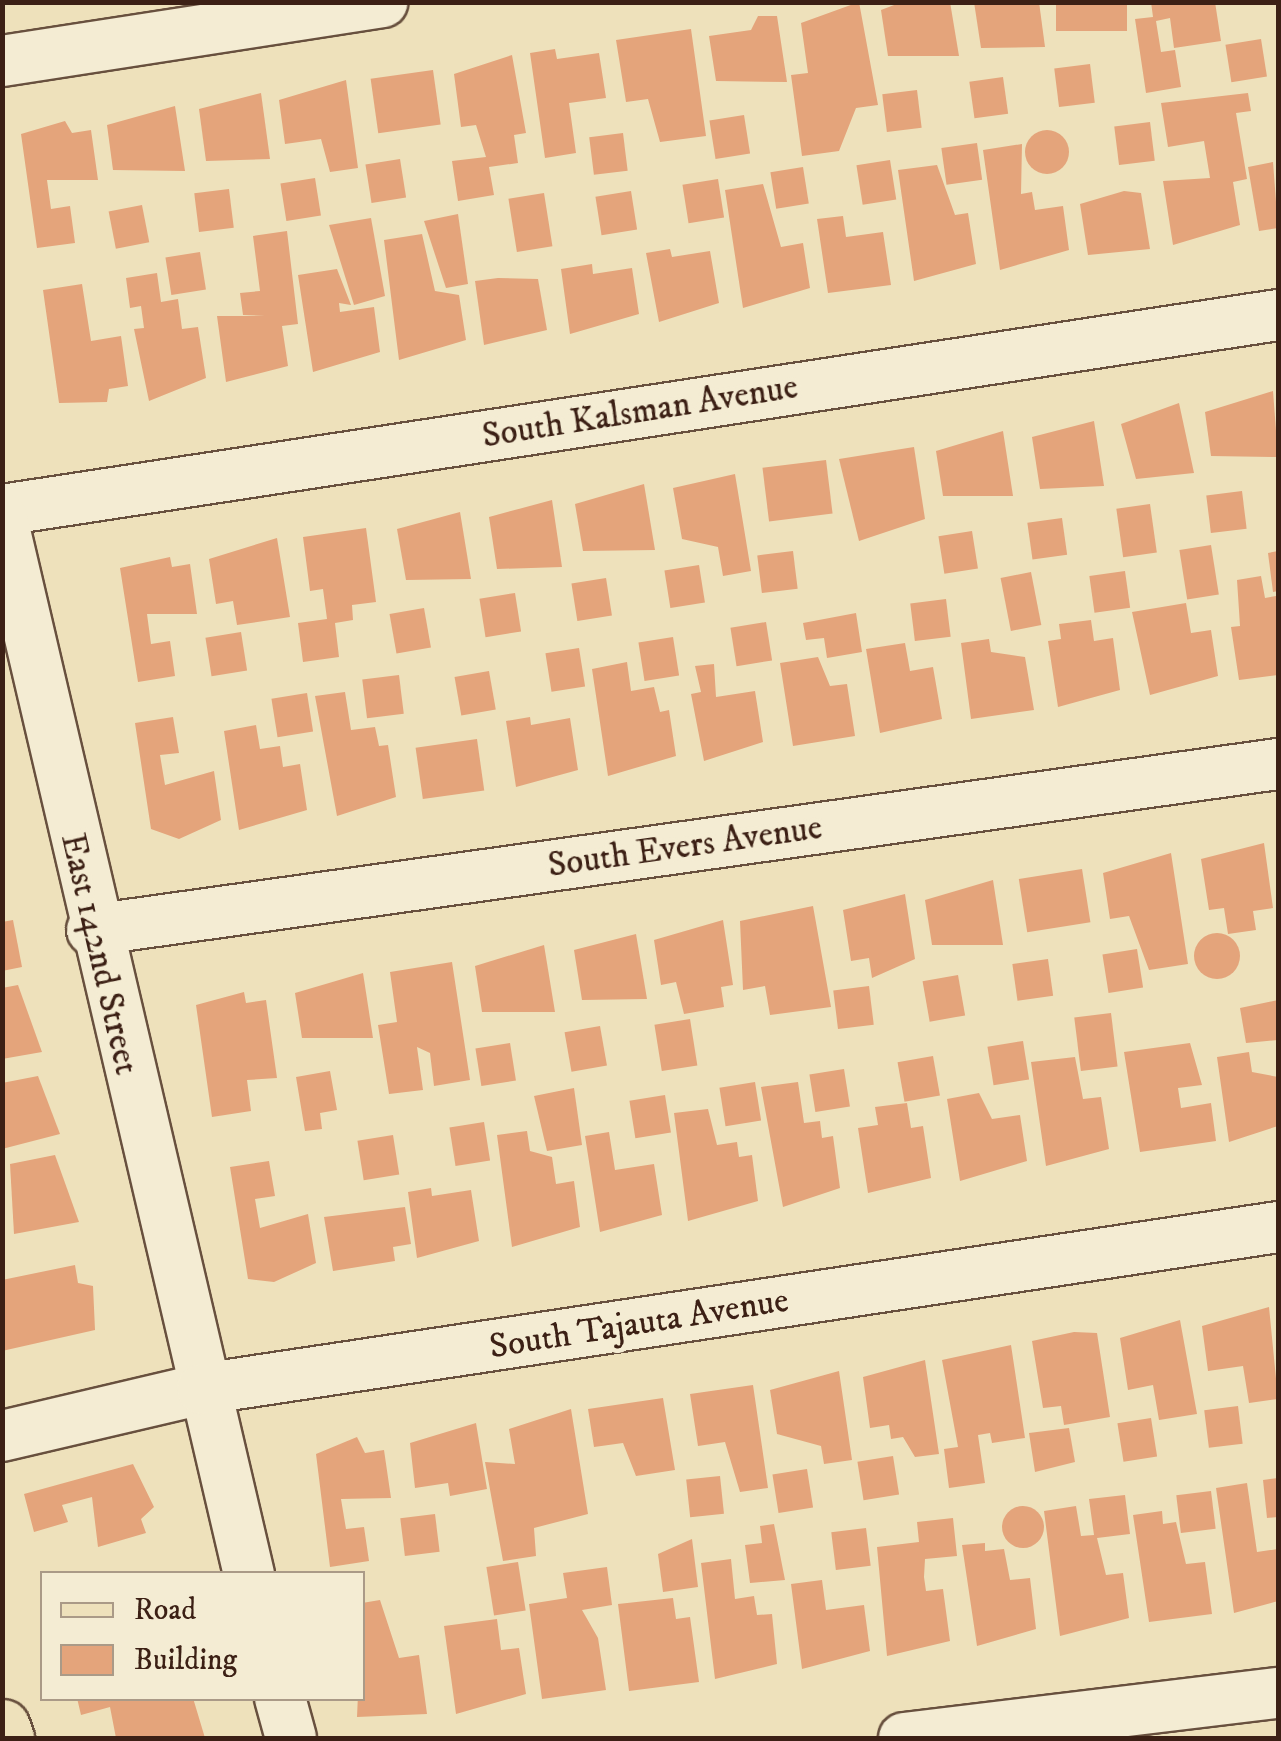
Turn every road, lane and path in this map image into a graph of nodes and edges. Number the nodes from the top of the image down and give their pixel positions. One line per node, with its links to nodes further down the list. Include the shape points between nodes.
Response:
1 (382, 2): 2 (street)
2 (2, 61)
3 (1278, 315): 4 (street, South Kalsman Avenue)
4 (2, 510)
5 (2, 518): 7 (street, East 142nd Street)
6 (1278, 764): 7 (street, South Evers Avenue)
7 (92, 930): 9 (street, East 142nd Street)
8 (1278, 1228): 9 (street, South Tajauta Avenue)
9 (202, 1389): 10 (street, South Tajauta Avenue); 11 (street, East 142nd Street)
10 (2, 1436)
11 (248, 1571)
12 (1278, 1694): 17 (street)
13 (281, 1701): 16 (street)
14 (2, 1727): 15 (main road)
15 (6, 1738)
16 (290, 1738)
17 (904, 1738)

